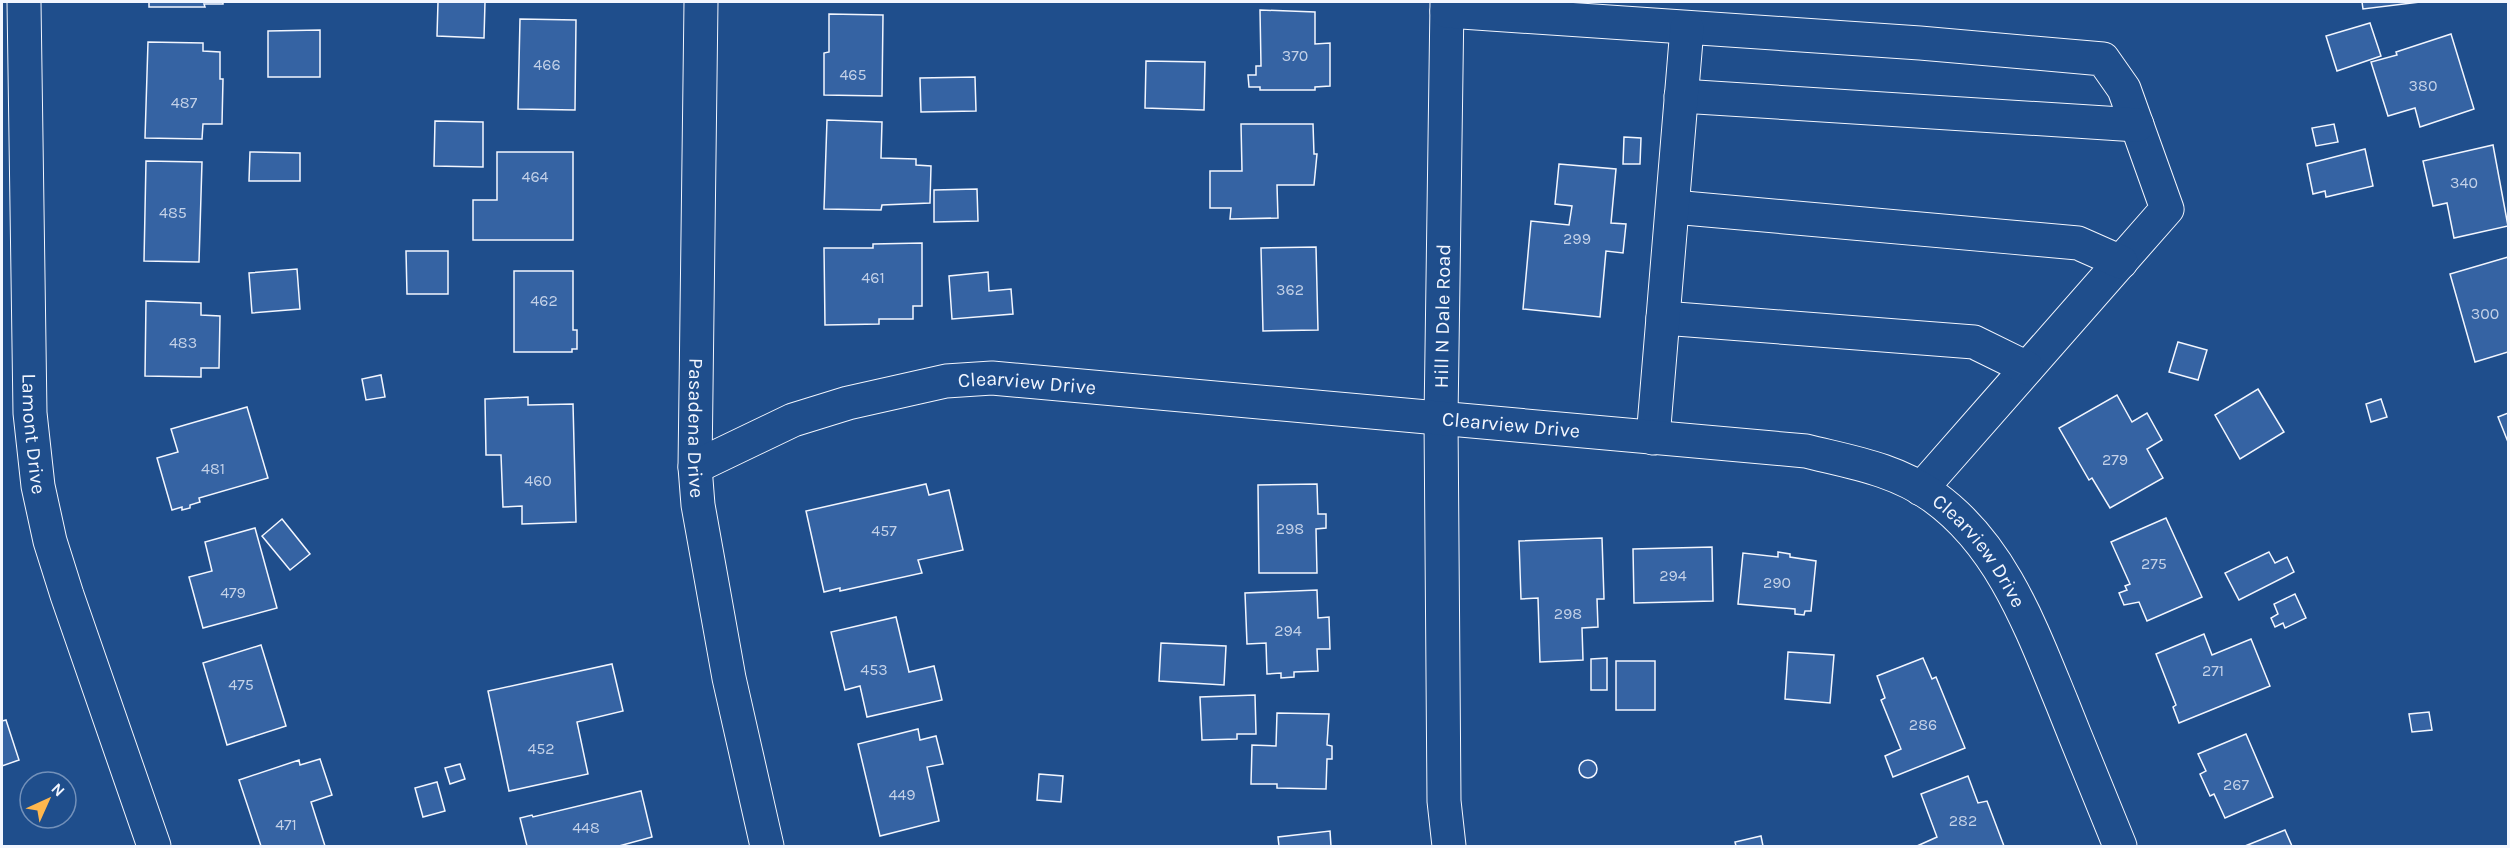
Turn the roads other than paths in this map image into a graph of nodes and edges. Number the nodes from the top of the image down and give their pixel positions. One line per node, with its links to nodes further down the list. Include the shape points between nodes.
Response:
1 (24, 2): 5 (street, Lamont Drive)
2 (701, 2): 14 (street, Pasadena Drive)
3 (1447, 6): 4 (street); 12 (street, Hill N Dale Road)
4 (1687, 28): 6 (street); 7 (street, via 2103,59 2124,89)
5 (12, 62): 16 (street, Lamont Drive, via 30,413 38,486 67,596)
6 (1681, 96): 7 (street); 8 (street)
7 (2137, 124): 9 (street, via 2168,209)
8 (1672, 207): 9 (street, via 2078,243); 10 (street)
9 (2121, 261): 11 (street)
10 (1663, 318): 11 (street, via 1974,342); 13 (street)
11 (2027, 368): 15 (street)
12 (1441, 418): 13 (street, Clearview Drive); 14 (street, Clearview Drive, via 980,378 946,381 792,420); 18 (street, Hill N Dale Road, via 1444,801)
13 (1653, 438): 15 (street, Clearview Drive, via 1806,451 1879,468)
14 (695, 466): 17 (street, Pasadena Drive, via 698,505 729,678)
15 (1921, 489): 19 (street, Clearview Drive, via 1968,525 1995,561 2026,616)
16 (154, 846)
17 (767, 846)
18 (1449, 846)
19 (2120, 846)

